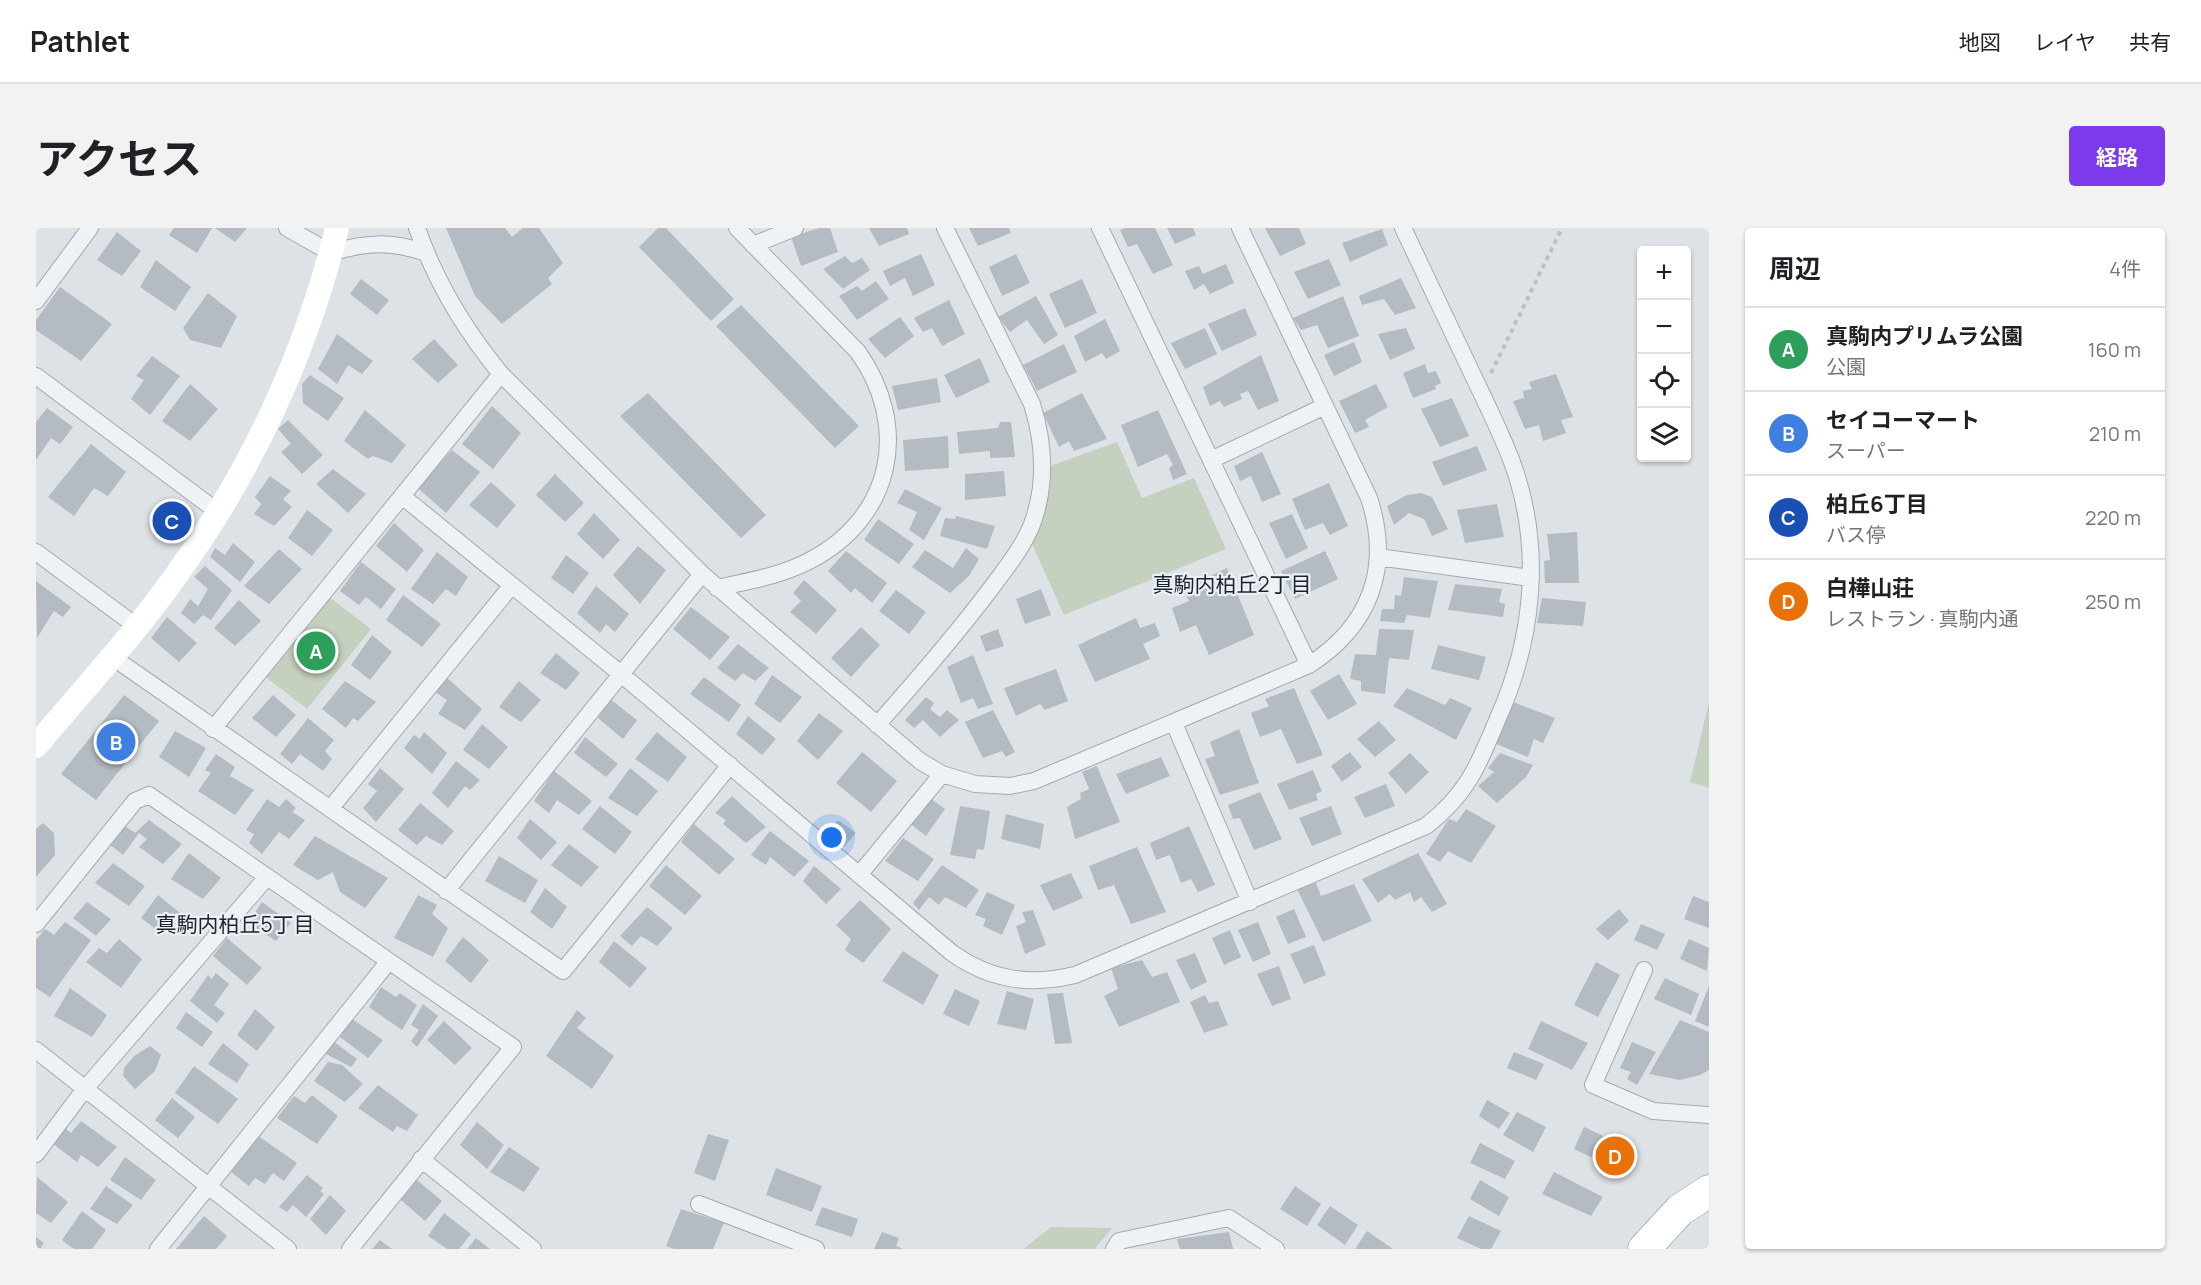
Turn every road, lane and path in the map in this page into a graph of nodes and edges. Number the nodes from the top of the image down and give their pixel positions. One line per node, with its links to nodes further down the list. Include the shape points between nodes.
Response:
1 (90, 228): 15 (street)
2 (287, 228): 13 (street)
3 (337, 228): 13 (street)
4 (417, 228): 14 (street)
5 (737, 228): 12 (street)
6 (795, 228): 12 (street)
7 (945, 228): 34 (street, via 1032,404 1040,429 1042,484 1025,540 1005,570 959,632)
8 (1100, 228): 20 (street)
9 (1240, 228): 19 (street)
10 (1403, 228): 18 (street)
11 (1562, 228): 18 (path)
12 (753, 245): 28 (street, via 871,370 887,416 887,459 872,503 844,538 791,569)
13 (331, 253): 14 (street, via 355,245 387,243); 22 (street, via 308,327 278,400)
14 (426, 253): 16 (street, via 456,314)
15 (36, 301)
16 (501, 374): 21 (street); 25 (street)
17 (36, 375): 22 (street)
18 (1482, 393): 26 (street, via 1520,487)
19 (1325, 406): 20 (street); 24 (street, via 1371,506)
20 (1211, 460): 31 (street)
21 (402, 496): 27 (street); 35 (street)
22 (219, 512): 29 (street, via 175,578)
23 (36, 552): 29 (street)
24 (1378, 557): 26 (street); 31 (street, via 1376,577 1361,614 1347,635)
25 (702, 574): 28 (street); 32 (street)
26 (1531, 578): 43 (street, via 1526,634 1516,675 1475,772 1457,799 1419,829)
27 (512, 585): 32 (street); 39 (street)
28 (717, 588): 34 (street)
29 (136, 626): 30 (street)
30 (111, 656): 35 (street); 36 (street)
31 (1309, 665): 33 (street)
32 (621, 674): 37 (street); 42 (street)
33 (1174, 723): 38 (street, via 1034,781 992,786); 43 (street)
34 (877, 725): 38 (street)
35 (213, 729): 39 (street)
36 (36, 746)
37 (730, 765): 40 (street); 42 (street, via 563,971)
38 (942, 774): 40 (street)
39 (330, 809): 42 (street)
40 (858, 875): 43 (street, via 969,965 1009,980 1032,982 1075,975)
41 (267, 877): 44 (street, via 157,799 141,796); 45 (street); 48 (street)
42 (446, 891)
43 (1250, 902)
44 (36, 924)
45 (389, 961): 51 (street, via 513,1047); 52 (street)
46 (1644, 970): 49 (street, via 1593,1085 1653,1111)
47 (36, 1050): 48 (street)
48 (84, 1090): 50 (street); 52 (street)
49 (1708, 1113)
50 (36, 1154)
51 (422, 1159): 57 (street); 58 (street)
52 (209, 1186): 55 (street); 56 (street)
53 (1709, 1191): 62 (highway, via 1680,1210)
54 (699, 1204): 59 (street)
55 (158, 1249)
56 (288, 1249)
57 (350, 1249)
58 (533, 1249)
59 (816, 1249)
60 (1114, 1249): 61 (street, via 1119,1241 1229,1218)
61 (1276, 1249)
62 (1644, 1249)

